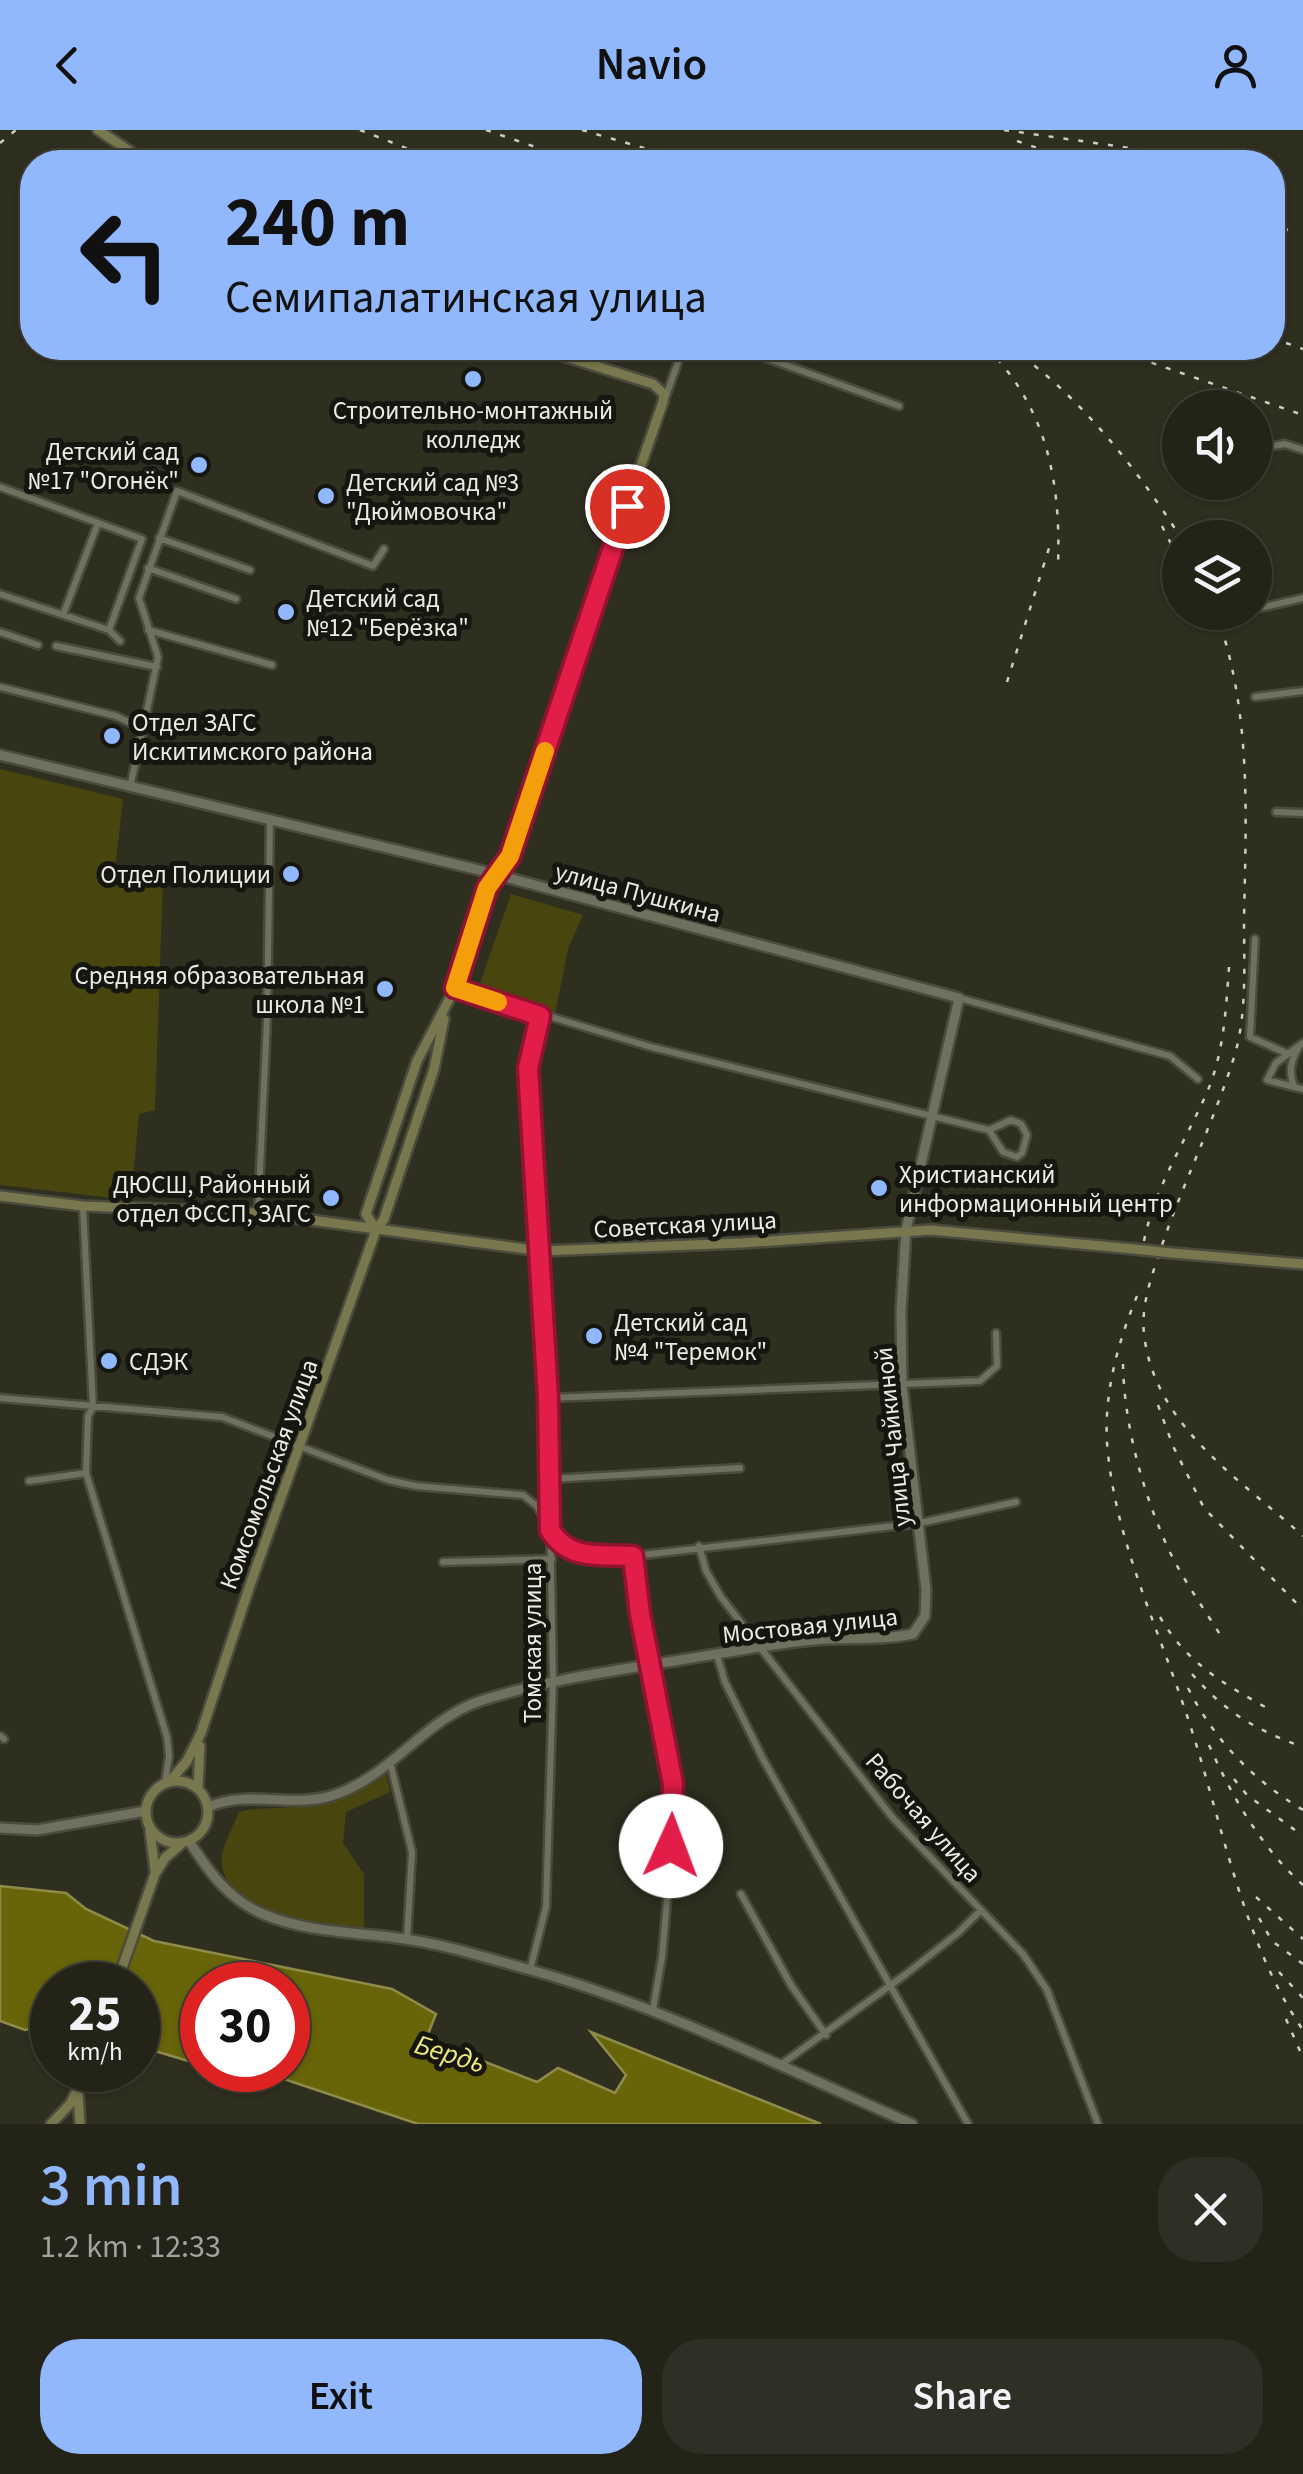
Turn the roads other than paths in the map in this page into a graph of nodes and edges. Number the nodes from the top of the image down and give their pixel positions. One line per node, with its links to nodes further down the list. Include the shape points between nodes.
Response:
1 (98, 130): 2 (main road)
2 (128, 150)
3 (576, 360): 6 (main road, via 653,384)
4 (679, 360): 6 (street)
5 (772, 360): 7 (street)
6 (664, 402): 38 (main road, Комсомольская улица, via 510,856)
7 (900, 406)
8 (1272, 447): 9 (street)
9 (1303, 450)
10 (1, 490): 11 (street)
11 (98, 523): 20 (street); 21 (street, via 142,538)
12 (159, 538): 13 (street, via 177,492 373,566); 14 (street); 15 (street)
13 (384, 550)
14 (148, 568): 18 (street); 22 (street, via 138,598)
15 (250, 570)
16 (0, 594): 20 (street)
17 (1303, 598): 19 (street)
18 (236, 599)
19 (1272, 605)
20 (64, 615): 21 (street)
21 (109, 630): 24 (street)
22 (146, 630): 27 (street); 28 (street)
23 (0, 632): 25 (street)
24 (120, 641)
25 (38, 645)
26 (56, 646): 28 (street)
27 (272, 665)
28 (157, 667): 32 (street)
29 (0, 688): 32 (street, via 116,716)
30 (1303, 691): 31 (street)
31 (1255, 697)
32 (142, 729): 34 (street)
33 (0, 755): 34 (street, улица Пушкина)
34 (130, 788): 37 (street, улица Пушкина)
35 (1276, 812): 36 (street)
36 (1303, 814)
37 (270, 820): 38 (street, улица Пушкина); 52 (street)
38 (496, 874): 40 (main road, Комсомольская улица); 41 (street, улица Пушкина)
39 (1255, 940): 45 (street, via 1250,1037)
40 (455, 988): 42 (main road, Комсомольская улица); 43 (street)
41 (958, 998): 46 (street, улица Пушкина, via 1170,1056); 48 (street, улица Чайкиной)
42 (446, 1006): 53 (main road, Комсомольская улица, via 434,1069); 53 (main road, Комсомольская улица, via 417,1061 366,1214)
43 (540, 1016): 48 (street); 55 (street, Томская улица, via 528,1068)
44 (1302, 1044): 45 (street); 47 (street, via 1291,1060)
45 (1286, 1053): 47 (street, via 1266,1080)
46 (1198, 1079)
47 (1299, 1088)
48 (932, 1118): 49 (street); 54 (street, улица Чайкиной)
49 (989, 1130): 49 (street, via 1003,1152 1022,1153 1027,1135 1021,1124 1011,1120)
50 (0, 1196): 51 (main road, Советская улица)
51 (82, 1206): 52 (main road, Советская улица); 61 (street)
52 (258, 1214): 53 (main road, Советская улица)
53 (376, 1230): 55 (main road, Советская улица); 62 (main road, Комсомольская улица)
54 (906, 1230): 55 (main road, Советская улица); 56 (main road, Советская улица, bridge); 58 (street, улица Чайкиной)
55 (541, 1251): 60 (street, Томская улица)
56 (1303, 1264)
57 (996, 1333): 58 (street, via 997,1366 980,1381)
58 (902, 1384): 60 (street); 68 (street, улица Чайкиной)
59 (0, 1398): 61 (street)
60 (548, 1398): 65 (street, Томская улица)
61 (94, 1408): 62 (street, via 222,1417); 64 (street)
62 (299, 1446): 69 (street, via 388,1480 523,1495); 79 (main road, Комсомольская улица)
63 (740, 1468): 65 (street)
64 (86, 1473): 66 (street); 81 (street, via 167,1737)
65 (550, 1479): 69 (street, Томская улица)
66 (30, 1481)
67 (1016, 1502): 68 (street)
68 (920, 1523): 70 (street); 74 (street, улица Чайкиной, via 925,1616)
69 (550, 1530): 71 (street, via 574,1553); 72 (street, Томская улица)
70 (699, 1546): 71 (street); 75 (street, Рабочая улица, via 721,1597)
71 (633, 1556): 77 (street)
72 (552, 1559): 73 (street); 78 (street, Томская улица)
73 (443, 1562)
74 (913, 1634): 75 (street, Мостовая улица)
75 (762, 1646): 76 (street, Мостовая улица); 90 (street, Рабочая улица, via 892,1817)
76 (717, 1655): 77 (street, Мостовая улица); 94 (street, via 762,1760)
77 (650, 1665): 78 (street, Мостовая улица); 95 (street, via 673,1784 670,1876)
78 (553, 1681): 80 (street, Мостовая улица, via 451,1713); 93 (street, Томская улица, via 546,1907)
79 (201, 1733): 81 (main road, Комсомольская улица); 82 (main road, Комсомольская улица)
80 (390, 1762): 83 (street, Мостовая улица, via 362,1783 320,1800 242,1797); 91 (street, via 412,1852)
81 (168, 1782): 82 (main road); 84 (main road, via 152,1793)
82 (198, 1788): 83 (main road)
83 (208, 1807): 87 (main road, via 204,1828)
84 (146, 1812): 85 (main road); 86 (street, via 37,1830)
85 (148, 1824): 87 (main road, via 159,1838); 88 (main road)
86 (0, 1828)
87 (186, 1842): 88 (main road); 91 (street, via 217,1883 264,1915)
88 (155, 1874): 92 (main road)
89 (741, 1894): 96 (street)
90 (980, 1911): 94 (street); 104 (street, Рабочая улица, via 1047,1990)
91 (407, 1939): 93 (street)
92 (124, 1962)
93 (530, 1970): 95 (street)
94 (890, 1985): 96 (street); 103 (street)
95 (653, 2009): 97 (street)
96 (826, 2036): 97 (street)
97 (780, 2066): 102 (street)
98 (76, 2092): 100 (main road)
99 (78, 2092): 101 (main road)
100 (51, 2124)
101 (80, 2124)
102 (912, 2124)
103 (968, 2124)
104 (1098, 2124)

